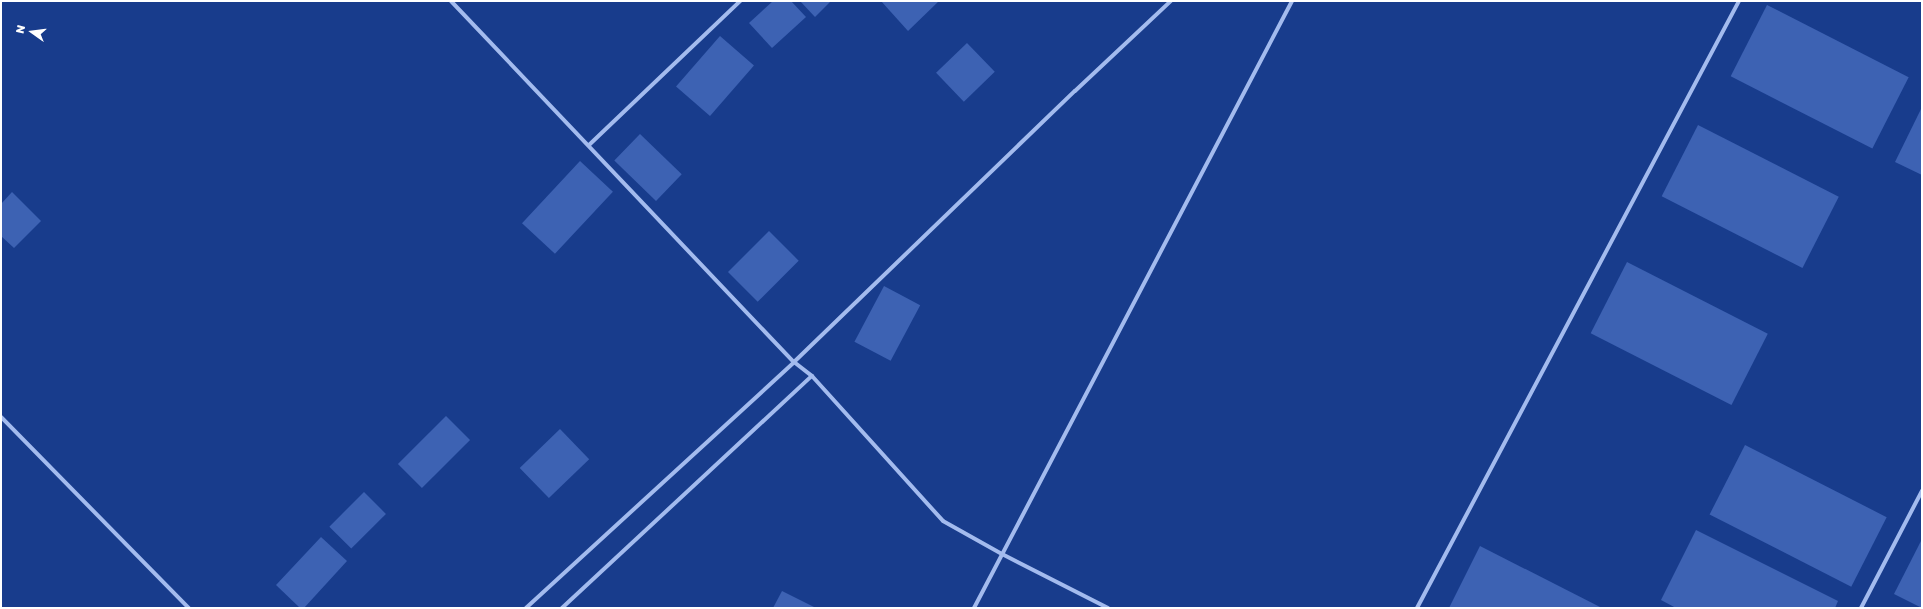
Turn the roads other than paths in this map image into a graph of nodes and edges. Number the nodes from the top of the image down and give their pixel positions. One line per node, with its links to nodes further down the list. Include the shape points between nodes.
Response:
1 (451, 1): 6 (street)
2 (740, 1): 6 (street)
3 (1171, 1): 7 (street)
4 (1292, 1): 11 (street)
5 (1738, 1): 17 (street)
6 (589, 144): 7 (street)
7 (794, 362): 8 (street); 13 (street)
8 (812, 376): 11 (street, via 943,521); 14 (street)
9 (1, 417): 12 (street)
10 (1922, 491): 18 (street)
11 (1002, 554): 15 (street); 16 (street)
12 (189, 608)
13 (526, 608)
14 (562, 608)
15 (974, 608)
16 (1108, 608)
17 (1417, 608)
18 (1861, 608)

